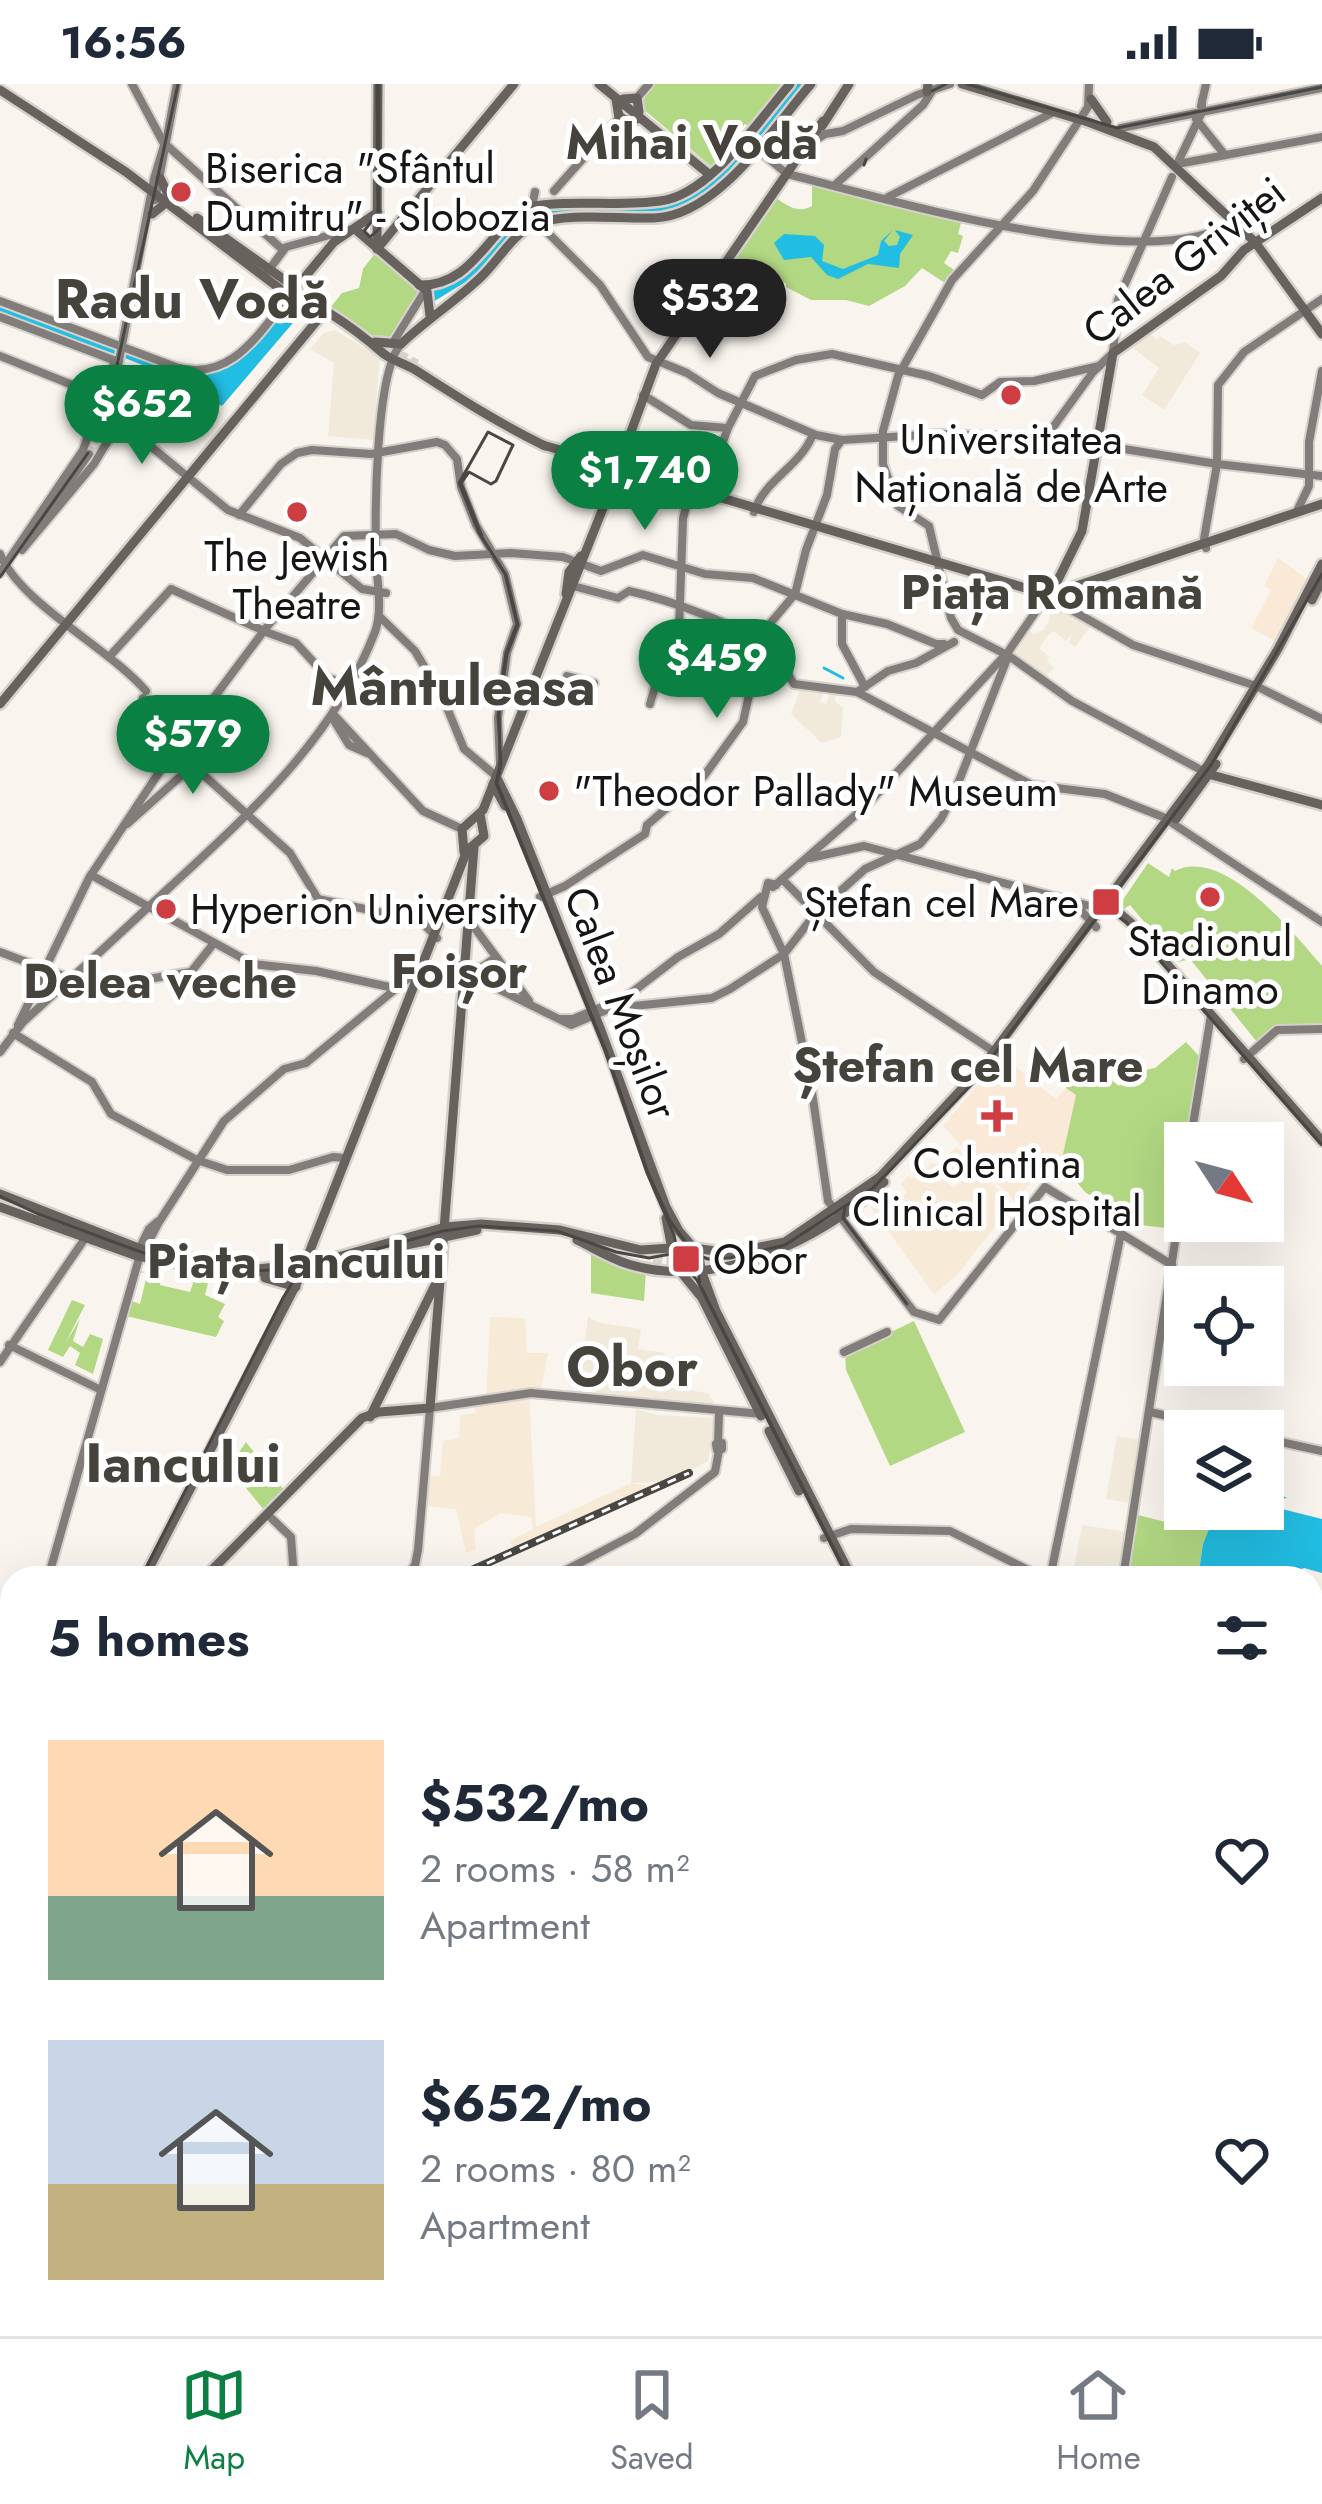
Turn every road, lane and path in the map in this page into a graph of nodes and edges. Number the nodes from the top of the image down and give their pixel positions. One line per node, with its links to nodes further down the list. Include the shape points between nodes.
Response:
1 (132, 84): 26 (street)
2 (177, 84): 26 (street)
3 (378, 84): 41 (main road)
4 (510, 84): 47 (main road); 47 (main road)
5 (602, 84): 18 (main road)
6 (649, 84): 18 (street)
7 (790, 84): 27 (main road)
8 (812, 84): 27 (main road)
9 (849, 84): 28 (main road)
10 (962, 84): 19 (main road)
11 (973, 84): 19 (main road)
12 (1089, 84): 17 (street)
13 (1206, 84): 20 (street)
14 (0, 88): 34 (main road)
15 (1322, 88): 20 (street)
16 (933, 90): 28 (street); 33 (street)
17 (1091, 99): 21 (street); 23 (main road)
18 (630, 105): 22 (main road); 22 (main road, via 631,121); 31 (main road)
19 (1047, 111): 21 (main road); 36 (street)
20 (1197, 113): 24 (street); 29 (street); 30 (street)
21 (1081, 116): 23 (main road, via 1090,110); 30 (main road, via 1152,146); 44 (street)
22 (619, 118): 35 (street)
23 (1103, 118): 24 (main road)
24 (1136, 129): 30 (main road)
25 (1322, 137): 29 (street)
26 (165, 142): 34 (street); 50 (street)
27 (750, 144): 31 (main road); 32 (street); 40 (main road, via 714,194 678,214)
28 (808, 144): 32 (main road)
29 (1226, 155): 30 (street)
30 (1178, 167): 43 (main road); 49 (street)
31 (711, 174): 39 (main road, via 668,200)
32 (787, 174): 33 (street); 65 (main road)
33 (835, 185): 36 (street)
34 (156, 187): 38 (main road); 42 (street); 45 (street)
35 (554, 191): 39 (street); 40 (street)
36 (893, 196): 44 (street)
37 (1322, 198): 48 (main road, Calea Griviței)
38 (169, 200): 42 (main road); 51 (main road)
39 (561, 205): 40 (main road)
40 (533, 211): 52 (main road, via 462,273); 58 (main road, via 467,288); 65 (street, via 600,285 639,349)
41 (378, 212): 46 (main road); 47 (main road)
42 (152, 214): 45 (street)
43 (1235, 224): 48 (main road); 49 (street)
44 (1001, 225): 49 (street); 69 (street, via 955,276)
45 (145, 232): 63 (street)
46 (354, 232): 47 (main road); 50 (street); 53 (main road, via 334,242)
47 (379, 236): 52 (main road)
48 (1255, 240): 56 (main road); 62 (main road, Calea Griviței, via 1196,296)
49 (1143, 242): 62 (street, via 1118,300)
50 (283, 250): 51 (street)
51 (268, 274): 53 (main road)
52 (424, 286): 58 (main road); 61 (street)
53 (295, 292): 57 (main road); 63 (street, via 240,355 214,369)
54 (1322, 299): 56 (street); 60 (street)
55 (0, 301): 63 (street)
56 (1307, 308): 60 (main road); 60 (main road); 88 (street, via 1244,352 1218,387)
57 (323, 310): 61 (main road); 90 (main road)
58 (430, 316): 61 (main road)
59 (0, 317): 63 (street)
60 (1320, 326)
61 (394, 349): 72 (main road); 76 (main road); 86 (street)
62 (1113, 353): 66 (main road)
63 (117, 355): 74 (street); 74 (street)
64 (0, 356): 74 (street)
65 (658, 362): 73 (main road); 75 (street)
66 (1104, 364): 68 (street); 71 (street, Calea Griviței); 84 (main road)
67 (415, 368): 72 (main road)
68 (1084, 368): 69 (street, via 1000,382 986,395); 71 (street)
69 (899, 371): 75 (street, via 813,356 758,374); 81 (street)
70 (1322, 371): 91 (street)
71 (1087, 380): 82 (street, Calea Griviței)
72 (451, 391): 76 (main road); 85 (main road)
73 (644, 395): 78 (street, via 691,425); 89 (main road)
74 (105, 402): 77 (street); 79 (street); 96 (street)
75 (742, 403): 78 (street); 80 (street)
76 (490, 421): 85 (main road)
77 (125, 425): 79 (street); 90 (street)
78 (728, 428): 94 (street)
79 (112, 434): 103 (street)
80 (813, 434): 83 (street); 97 (street)
81 (883, 437): 82 (street); 83 (street); 107 (street, via 898,506 929,526)
82 (1051, 438): 84 (street)
83 (842, 440): 100 (street)
84 (1097, 442): 88 (street); 114 (main road, via 1082,531)
85 (550, 447): 89 (main road)
86 (378, 451): 99 (street, via 318,450 284,461); 101 (street); 104 (street, via 441,443 458,461 460,487)
87 (87, 453): 96 (street)
88 (1217, 464): 91 (street); 102 (street)
89 (613, 472): 93 (main road); 105 (main road)
90 (186, 475): 99 (street); 118 (main road)
91 (1309, 476): 92 (street); 98 (street)
92 (1322, 476)
93 (690, 491): 94 (main road); 110 (street)
94 (703, 495): 97 (main road)
95 (1322, 507): 98 (main road); 102 (main road)
96 (48, 509): 103 (street)
97 (754, 510): 100 (main road)
98 (1295, 513): 102 (main road)
99 (239, 515): 106 (street, via 299,537)
100 (814, 526): 107 (main road); 113 (street)
101 (374, 534): 104 (street, via 398,534 457,556); 106 (street, via 347,535); 115 (street)
102 (1207, 541): 114 (main road)
103 (18, 551): 109 (street)
104 (491, 553): 105 (street); 136 (street, via 517,624 499,708)
105 (580, 560): 110 (street, via 609,571 644,555); 112 (main road)
106 (324, 561): 115 (street); 119 (street)
107 (938, 564): 114 (main road); 120 (street)
108 (1322, 567): 111 (main road)
109 (2, 568): 118 (street)
110 (681, 568): 113 (street, via 753,578); 116 (street)
111 (1318, 586): 129 (main road)
112 (569, 588): 116 (street, via 618,598 629,591); 136 (main road)
113 (795, 594): 117 (street); 121 (street)
114 (1052, 596): 122 (street); 129 (street, via 1132,645)
115 (375, 600): 125 (street); 127 (street)
116 (681, 606): 121 (street); 131 (street)
117 (842, 614): 120 (street); 128 (street, via 842,644)
118 (64, 622): 123 (street); 130 (main road); 132 (main road)
119 (265, 630): 123 (street, via 169,590); 127 (street, via 296,643 328,678); 137 (street)
120 (949, 639): 122 (street, via 976,640); 128 (street)
121 (760, 643): 128 (street, via 797,685); 157 (street, via 743,722 706,779 646,825 645,834)
122 (1004, 654): 135 (street); 138 (street); 140 (street)
123 (108, 658): 137 (street, via 137,680)
124 (567, 676): 126 (street)
125 (432, 680): 127 (street, via 393,691); 141 (street, via 464,749)
126 (595, 683)
127 (348, 685): 133 (street)
128 (860, 688): 135 (street)
129 (1259, 688): 134 (street); 140 (main road)
130 (0, 694)
131 (652, 702)
132 (0, 704)
133 (333, 718): 143 (street); 147 (street, via 423,811)
134 (1322, 719)
135 (934, 732): 138 (street); 152 (street)
136 (502, 747): 141 (main road)
137 (176, 749): 139 (street); 146 (street)
138 (972, 751): 145 (street, via 1038,787 1105,794); 148 (street, via 941,819)
139 (190, 767): 143 (street); 146 (street)
140 (1206, 773): 142 (main road); 145 (main road)
141 (495, 782): 144 (main road); 157 (main road, Calea Moșilor); 157 (main road, Calea Moșilor, via 517,819)
142 (1322, 805)
143 (245, 816): 160 (street); 167 (street, via 290,853 318,899 419,921)
144 (478, 818): 147 (main road); 149 (main road, via 484,836)
145 (1168, 820): 158 (main road); 161 (main road); 164 (street)
146 (126, 823): 154 (street)
147 (462, 829): 149 (main road)
148 (919, 845): 150 (street); 153 (street)
149 (469, 849): 166 (main road); 167 (main road)
150 (908, 855): 151 (street); 153 (street)
151 (893, 856): 152 (street, via 864,846); 162 (street, via 868,867)
152 (816, 858): 155 (street)
153 (922, 862): 159 (street)
154 (91, 875): 160 (street); 172 (street)
155 (776, 882): 156 (street); 162 (street)
156 (765, 894): 170 (street, via 762,908); 180 (street)
157 (542, 896): 181 (main road, Calea Moșilor)
158 (1117, 899): 161 (main road); 163 (main road)
159 (1071, 900): 161 (street); 165 (street)
160 (150, 909): 168 (street); 175 (street); 176 (street)
161 (1105, 910): 163 (main road); 165 (main road); 182 (main road)
162 (816, 913): 170 (street); 185 (street, via 878,975)
163 (1121, 914): 182 (main road)
164 (1322, 922)
165 (1094, 925): 185 (main road)
166 (467, 926): 171 (street); 174 (main road)
167 (435, 936): 173 (main road)
168 (214, 943): 175 (street, via 188,973 122,983); 177 (street, via 256,965)
169 (0, 952): 172 (street)
170 (784, 953): 180 (street, via 712,998); 193 (street)
171 (496, 958): 174 (street); 179 (street)
172 (45, 969): 176 (street); 184 (street)
173 (415, 974): 177 (street); 178 (main road)
174 (462, 974): 179 (street); 195 (main road)
175 (86, 977): 176 (street)
176 (73, 980): 184 (street)
177 (396, 988): 178 (street); 191 (street, via 229,1116)
178 (410, 992): 190 (main road)
179 (520, 996): 181 (street, via 573,1025)
180 (617, 1005): 181 (street)
181 (592, 1015): 196 (main road, Calea Moșilor); 203 (main road, Calea Moșilor, via 649,1170)
182 (1211, 1023): 187 (main road); 188 (street)
183 (1322, 1029): 187 (street, via 1277,1030)
184 (15, 1034): 186 (street); 191 (street, via 92,1082 111,1114)
185 (997, 1053): 193 (main road, via 892,1174)
186 (0, 1056)
187 (1245, 1057): 189 (main road)
188 (1194, 1122)
189 (1322, 1144)
190 (345, 1158): 191 (street, via 289,1170 227,1170); 208 (main road)
191 (197, 1160): 204 (street)
192 (0, 1201): 194 (main road)
193 (836, 1208): 199 (street, via 916,1316 937,1322 1045,1187); 202 (main road); 202 (main road)
194 (40, 1215): 197 (main road); 204 (main road)
195 (443, 1224): 198 (main road); 198 (main road); 200 (main road); 200 (main road, via 512,1224); 206 (main road); 214 (main road)
196 (670, 1231): 205 (main road, Calea Moșilor); 207 (main road)
197 (81, 1235): 204 (main road); 216 (street)
198 (426, 1236): 206 (main road); 208 (main road)
199 (1122, 1237): 210 (street); 241 (street)
200 (584, 1240): 207 (main road, via 621,1258); 211 (main road, via 627,1264)
201 (1175, 1242): 210 (street)
202 (786, 1244): 203 (main road, via 730,1253); 209 (main road)
203 (694, 1248): 205 (main road); 209 (main road, Calea Moșilor)
204 (143, 1249): 208 (main road, via 254,1269); 212 (main road); 219 (street)
205 (674, 1249): 207 (main road); 211 (main road, Calea Moșilor)
206 (438, 1251): 214 (main road)
207 (656, 1256)
208 (305, 1263): 212 (main road); 213 (main road)
209 (708, 1263): 211 (main road); 226 (main road, Calea Moșilor, via 705,1284)
210 (1172, 1265): 224 (street)
211 (680, 1270): 226 (main road, Calea Moșilor)
212 (254, 1275): 213 (main road)
213 (288, 1286): 234 (main road)
214 (436, 1309): 220 (main road); 222 (main road)
215 (887, 1332): 217 (street)
216 (9, 1345): 218 (street); 219 (street)
217 (844, 1352)
218 (0, 1359)
219 (100, 1389): 233 (street)
220 (380, 1395): 223 (main road, via 378,1406); 228 (main road)
221 (530, 1395): 222 (street); 225 (street); 226 (street)
222 (430, 1410): 223 (main road); 237 (street)
223 (393, 1412): 228 (main road); 228 (main road)
224 (1150, 1412): 227 (street); 242 (street)
225 (719, 1414): 226 (street); 238 (street, via 715,1472 646,1526)
226 (761, 1415): 232 (main road)
227 (1164, 1415)
228 (365, 1420): 231 (main road)
229 (1284, 1443): 230 (street)
230 (1322, 1451)
231 (268, 1516): 235 (main road); 236 (street, via 291,1537)
232 (826, 1537): 239 (main road); 240 (street, via 851,1529 950,1531)
233 (49, 1566)
234 (147, 1566)
235 (219, 1566)
236 (293, 1566)
237 (414, 1566)
238 (573, 1566)
239 (842, 1566)
240 (1021, 1566)
241 (1051, 1566)
242 (1127, 1566)

